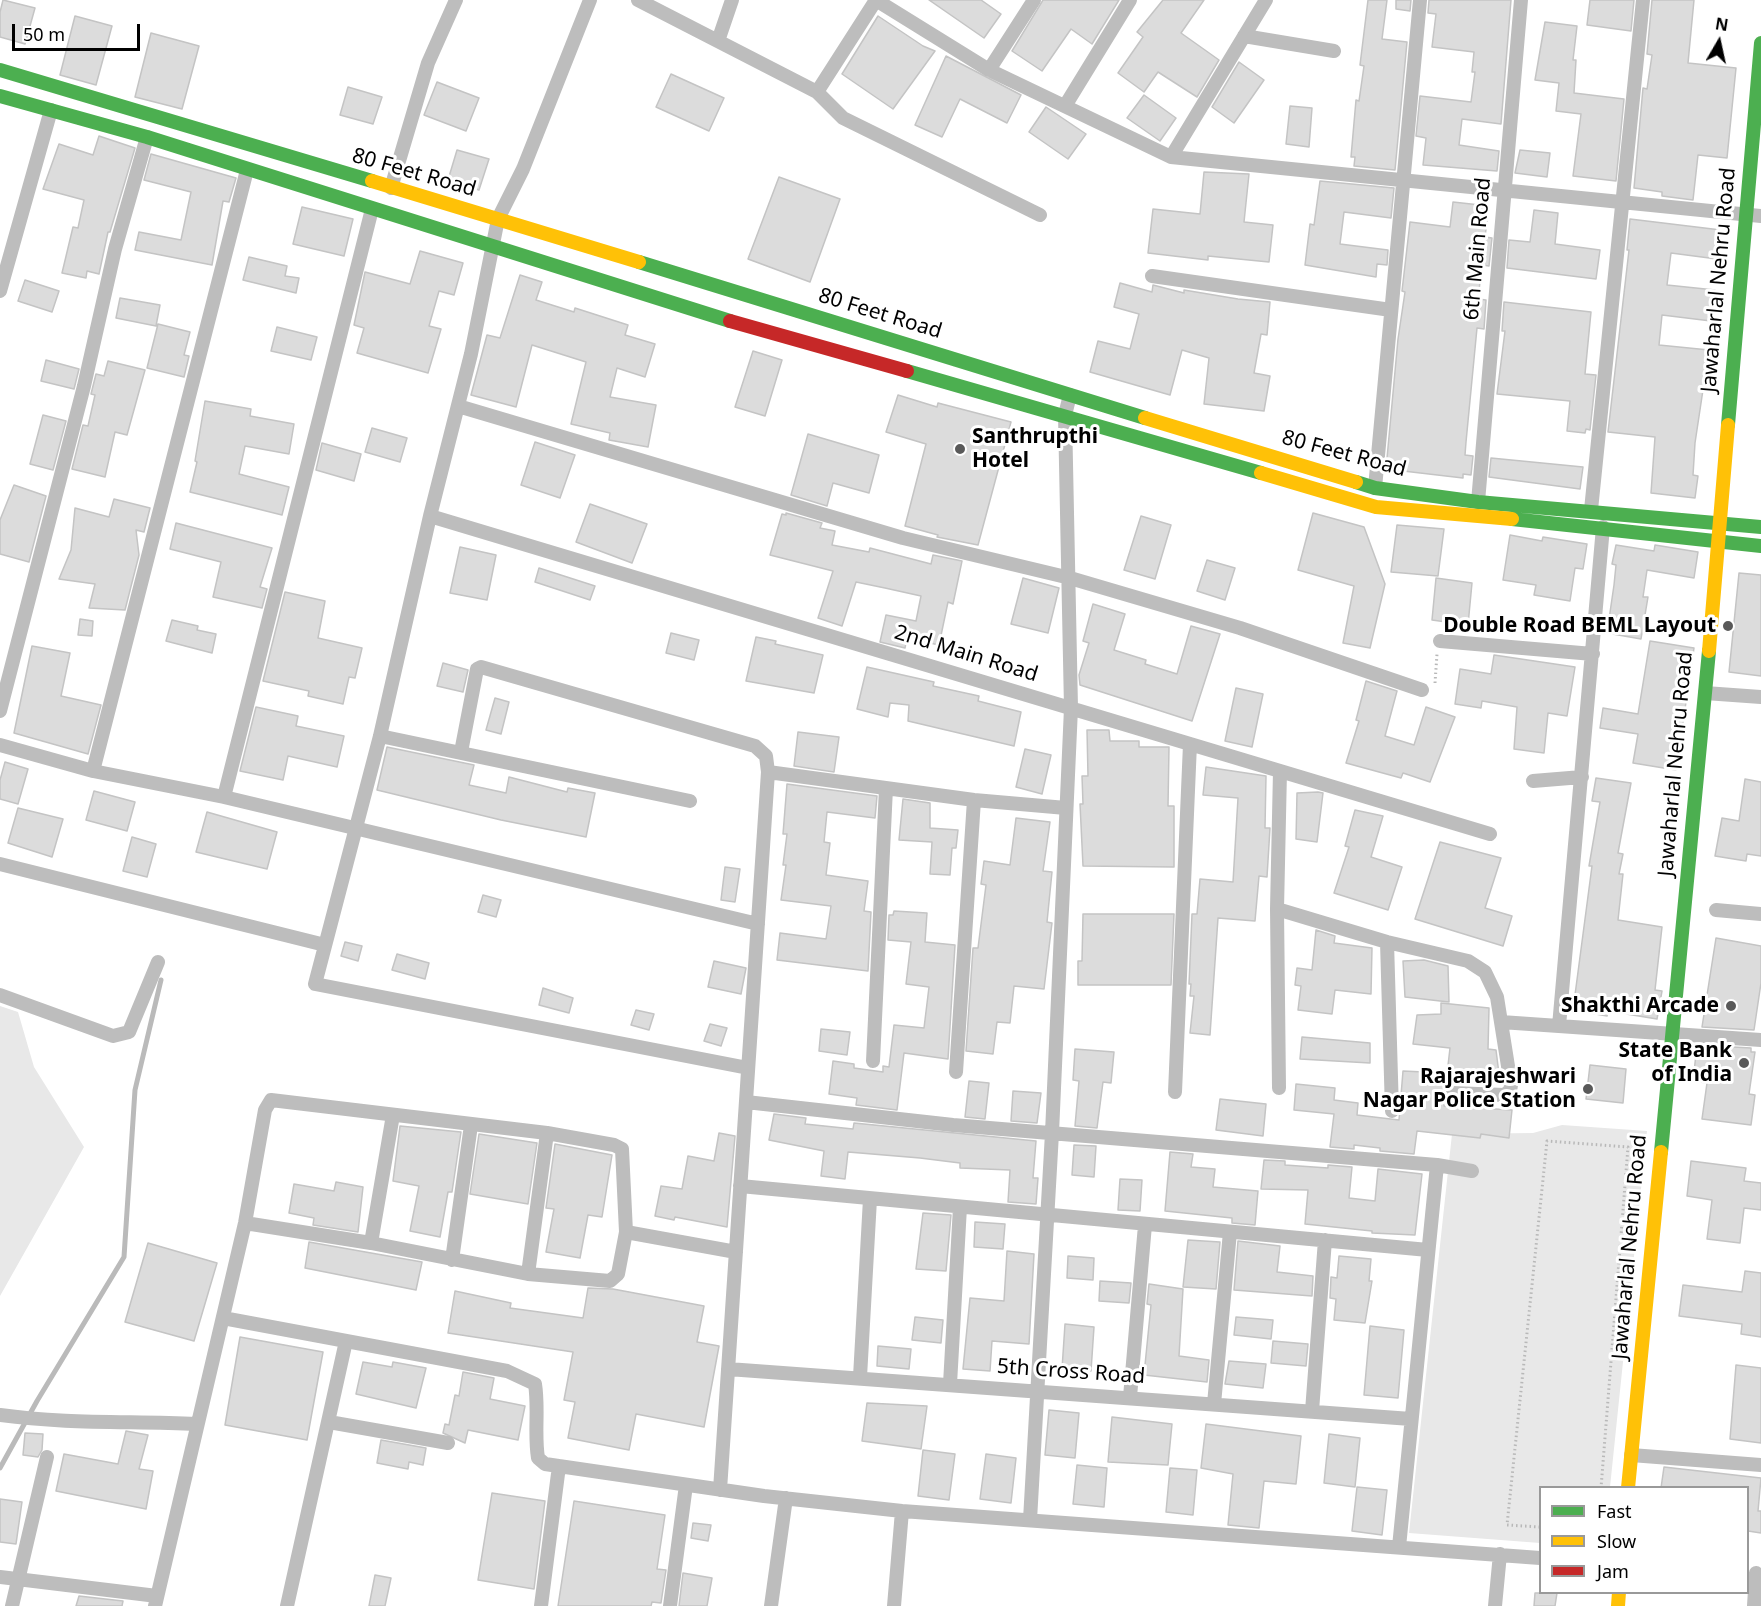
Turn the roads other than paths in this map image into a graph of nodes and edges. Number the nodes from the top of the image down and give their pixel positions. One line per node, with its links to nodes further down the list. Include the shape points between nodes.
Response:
1 (456, 0): 26 (street, via 428,63)
2 (590, 0): 33 (street, via 523,169)
3 (638, 0): 13 (street)
4 (732, 0): 13 (street)
5 (876, 0): 17 (street); 18 (street)
6 (1034, 0): 17 (street)
7 (1130, 0): 20 (street)
8 (1266, 0): 12 (street)
9 (1420, 0): 25 (street)
10 (1521, 0): 27 (street, 6th Main Road)
11 (1643, 0): 28 (street)
12 (1244, 36): 15 (street); 23 (street)
13 (718, 41): 18 (street)
14 (1761, 43): 30 (main road, Jawaharlal Nehru Road)
15 (1334, 51)
16 (0, 70): 26 (main road, 80 Feet Road)
17 (989, 70): 20 (street)
18 (817, 92): 31 (street, via 843,117)
19 (0, 96): 21 (main road, 80 Feet Road)
20 (1065, 106): 23 (street)
21 (51, 110): 22 (main road, 80 Feet Road); 36 (street)
22 (147, 137): 24 (main road, 80 Feet Road); 53 (street)
23 (1171, 157): 25 (street)
24 (247, 170): 29 (main road, 80 Feet Road); 63 (street)
25 (1404, 178): 27 (street); 37 (street)
26 (391, 188): 33 (main road, 80 Feet Road)
27 (1504, 190): 28 (street); 42 (street, 6th Main Road)
28 (1622, 204): 30 (street); 43 (street)
29 (372, 208): 34 (main road, 80 Feet Road); 69 (street)
30 (1745, 214): 32 (street); 45 (main road, Jawaharlal Nehru Road)
31 (1040, 215)
32 (1761, 216)
33 (498, 219): 34 (street); 38 (main road, 80 Feet Road)
34 (493, 245): 39 (street); 40 (main road, 80 Feet Road, via 735,323)
35 (1152, 276): 37 (street)
36 (0, 291)
37 (1391, 309): 41 (street)
38 (1070, 395): 40 (street); 41 (main road, 80 Feet Road)
39 (458, 406): 44 (street); 50 (street, via 903,538)
40 (1065, 415): 46 (main road, 80 Feet Road, via 1376,507); 50 (street)
41 (1375, 488): 42 (main road, 80 Feet Road)
42 (1478, 502): 43 (main road, 80 Feet Road)
43 (1591, 510): 45 (main road, 80 Feet Road)
44 (430, 516): 57 (street, 2nd Main Road); 59 (street)
45 (1720, 521): 47 (main road, 80 Feet Road); 48 (main road, Jawaharlal Nehru Road)
46 (1604, 527): 48 (main road, 80 Feet Road); 52 (street)
47 (1761, 527)
48 (1718, 540): 49 (main road, 80 Feet Road); 55 (main road, Jawaharlal Nehru Road)
49 (1761, 546)
50 (1070, 578): 54 (street, via 1240,628); 57 (street)
51 (1440, 641): 52 (street)
52 (1593, 654): 66 (street)
53 (5, 673): 58 (street)
54 (1422, 690)
55 (1705, 693): 56 (street); 86 (main road, Jawaharlal Nehru Road)
56 (1761, 697)
57 (1071, 708): 60 (street, 2nd Main Road); 72 (street)
58 (0, 711)
59 (380, 736): 62 (street); 73 (street)
60 (1190, 744): 64 (street, 2nd Main Road); 92 (street)
61 (0, 745): 63 (street)
62 (461, 752): 65 (street, via 477,669 482,667 760,748 766,756); 71 (street)
63 (93, 771): 69 (street)
64 (1280, 771): 74 (street, 2nd Main Road); 76 (street)
65 (768, 772): 68 (street); 79 (street)
66 (1582, 777): 67 (street); 85 (street)
67 (1533, 781)
68 (886, 788): 70 (street); 88 (street)
69 (224, 797): 73 (street)
70 (974, 800): 72 (street); 90 (street)
71 (690, 801)
72 (1066, 808): 99 (street)
73 (355, 829): 79 (street); 81 (street)
74 (1490, 834)
75 (0, 864): 81 (street)
76 (1276, 909): 80 (street); 91 (street)
77 (1716, 910): 78 (street)
78 (1761, 914)
79 (758, 924): 89 (street)
80 (1387, 942): 84 (street, via 1468,961 1485,972 1497,997); 95 (street)
81 (325, 945): 89 (street, via 315,984)
82 (158, 962): 83 (street, via 129,1032 113,1036)
83 (0, 995)
84 (1501, 1022): 85 (street); 93 (street, via 1510,1091 1504,1095)
85 (1559, 1026): 86 (street)
86 (1671, 1035): 87 (street); 130 (main road, Jawaharlal Nehru Road)
87 (1761, 1040)
88 (873, 1060)
89 (748, 1068): 94 (street)
90 (956, 1072)
91 (1279, 1088)
92 (1175, 1092)
93 (1452, 1093)
94 (746, 1102): 99 (street); 102 (street)
95 (1392, 1111)
96 (393, 1115): 97 (street); 106 (street, via 271,1100 265,1110); 111 (street)
97 (471, 1125): 98 (street); 114 (street)
98 (547, 1133): 108 (street, via 622,1149); 115 (street)
99 (1052, 1133): 100 (street); 105 (street)
100 (1437, 1165): 101 (street); 112 (street)
101 (1472, 1171)
102 (740, 1186): 103 (street); 113 (street)
103 (870, 1199): 104 (street); 119 (street)
104 (960, 1207): 105 (street); 120 (street)
105 (1048, 1215): 107 (street); 121 (street)
106 (245, 1223): 111 (street); 116 (street)
107 (1145, 1225): 109 (street); 122 (street)
108 (626, 1232): 113 (street); 115 (street, via 618,1274 610,1281)
109 (1230, 1232): 110 (street); 123 (street)
110 (1325, 1240): 112 (street); 124 (street)
111 (371, 1243): 114 (street)
112 (1428, 1250): 126 (street)
113 (736, 1252): 118 (street)
114 (452, 1260): 115 (street)
115 (528, 1274)
116 (223, 1318): 117 (street); 128 (street)
117 (346, 1341): 127 (street); 133 (street, via 525,1377 535,1384 538,1458 545,1464)
118 (728, 1370): 119 (street, 5th Cross Road); 136 (street)
119 (861, 1377): 120 (street, 5th Cross Road)
120 (950, 1384): 121 (street, 5th Cross Road)
121 (1039, 1390): 122 (street, 5th Cross Road); 139 (street)
122 (1130, 1397): 123 (street, 5th Cross Road)
123 (1214, 1404): 124 (street, 5th Cross Road)
124 (1312, 1411): 126 (street, 5th Cross Road)
125 (0, 1415): 128 (street, via 46,1421)
126 (1411, 1419): 140 (street)
127 (329, 1422): 129 (street); 148 (street)
128 (196, 1424): 146 (street)
129 (448, 1443)
130 (1631, 1455): 132 (street); 135 (main road, Jawaharlal Nehru Road)
131 (47, 1457): 145 (street)
132 (1761, 1465)
133 (559, 1466): 134 (street); 149 (street)
134 (686, 1485): 136 (street); 150 (street)
135 (1628, 1486)
136 (720, 1490): 137 (street)
137 (786, 1498): 138 (street); 151 (street)
138 (902, 1510): 139 (street); 152 (street)
139 (1030, 1520): 140 (street)
140 (1399, 1547): 141 (street)
141 (1500, 1554): 142 (street); 153 (street)
142 (1539, 1558)
143 (1755, 1573): 154 (street)
144 (0, 1577): 145 (street)
145 (17, 1579): 146 (street); 147 (street)
146 (156, 1601)
147 (12, 1606)
148 (287, 1606)
149 (541, 1606)
150 (670, 1606)
151 (771, 1606)
152 (894, 1606)
153 (1495, 1606)
154 (1754, 1606)

